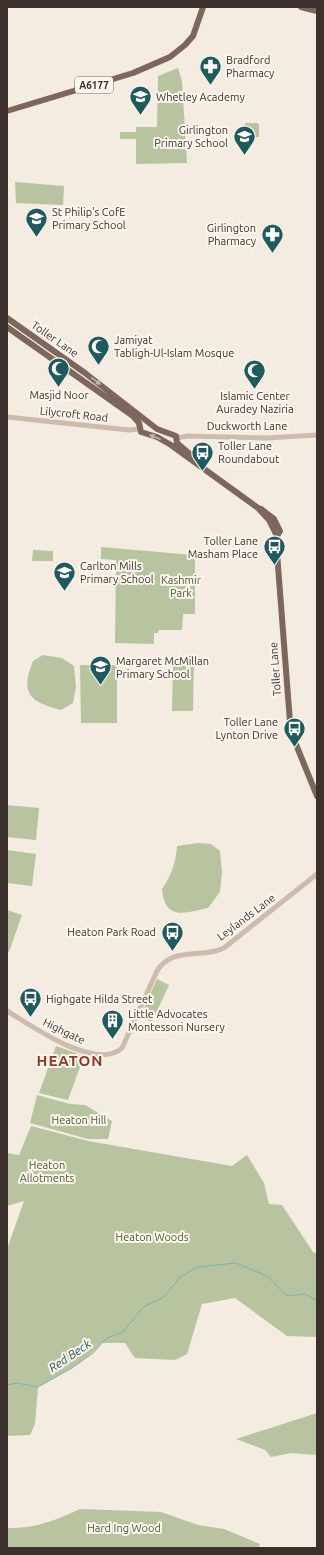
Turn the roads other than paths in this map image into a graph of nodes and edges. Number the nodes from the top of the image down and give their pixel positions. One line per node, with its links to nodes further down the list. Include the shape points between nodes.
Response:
1 (203, 7): 4 (main road, A6177, via 193,36 178,52 164,60 133,73)
2 (301, 7): 3 (main road)
3 (317, 11)
4 (7, 111)
5 (7, 318): 7 (main road, Toller Lane)
6 (7, 327): 8 (main road, Toller Lane)
7 (32, 335): 8 (main road); 9 (main road, Toller Lane)
8 (28, 342): 10 (main road, Toller Lane)
9 (54, 351): 10 (main road); 11 (main road, Toller Lane)
10 (50, 357): 12 (main road, Toller Lane)
11 (85, 373): 12 (main road); 13 (main road, Toller Lane, one-way to 13)
12 (82, 380): 13 (main road, Toller Lane)
13 (119, 402): 15 (main road, Toller Lane); 16 (main road, Toller Lane)
14 (7, 417): 16 (street, Lilycroft Road, via 129,430)
15 (148, 421): 16 (main road, via 142,420); 18 (main road, Toller Lane, via 161,431 172,434)
16 (139, 426): 18 (main road, Toller Lane, one-way to 16, via 142,432)
17 (317, 435): 18 (street, Duckworth Lane, via 267,438 186,436)
18 (175, 442): 19 (main road, Toller Lane, via 191,455 193,460 266,514 277,536 288,711 295,742)
19 (317, 796)
20 (317, 874): 22 (street, Leylands Lane, via 224,948 207,953 178,955 163,963 157,970 122,1048)
21 (7, 1011): 22 (street, Highgate, via 64,1044 101,1056)
22 (116, 1053)

